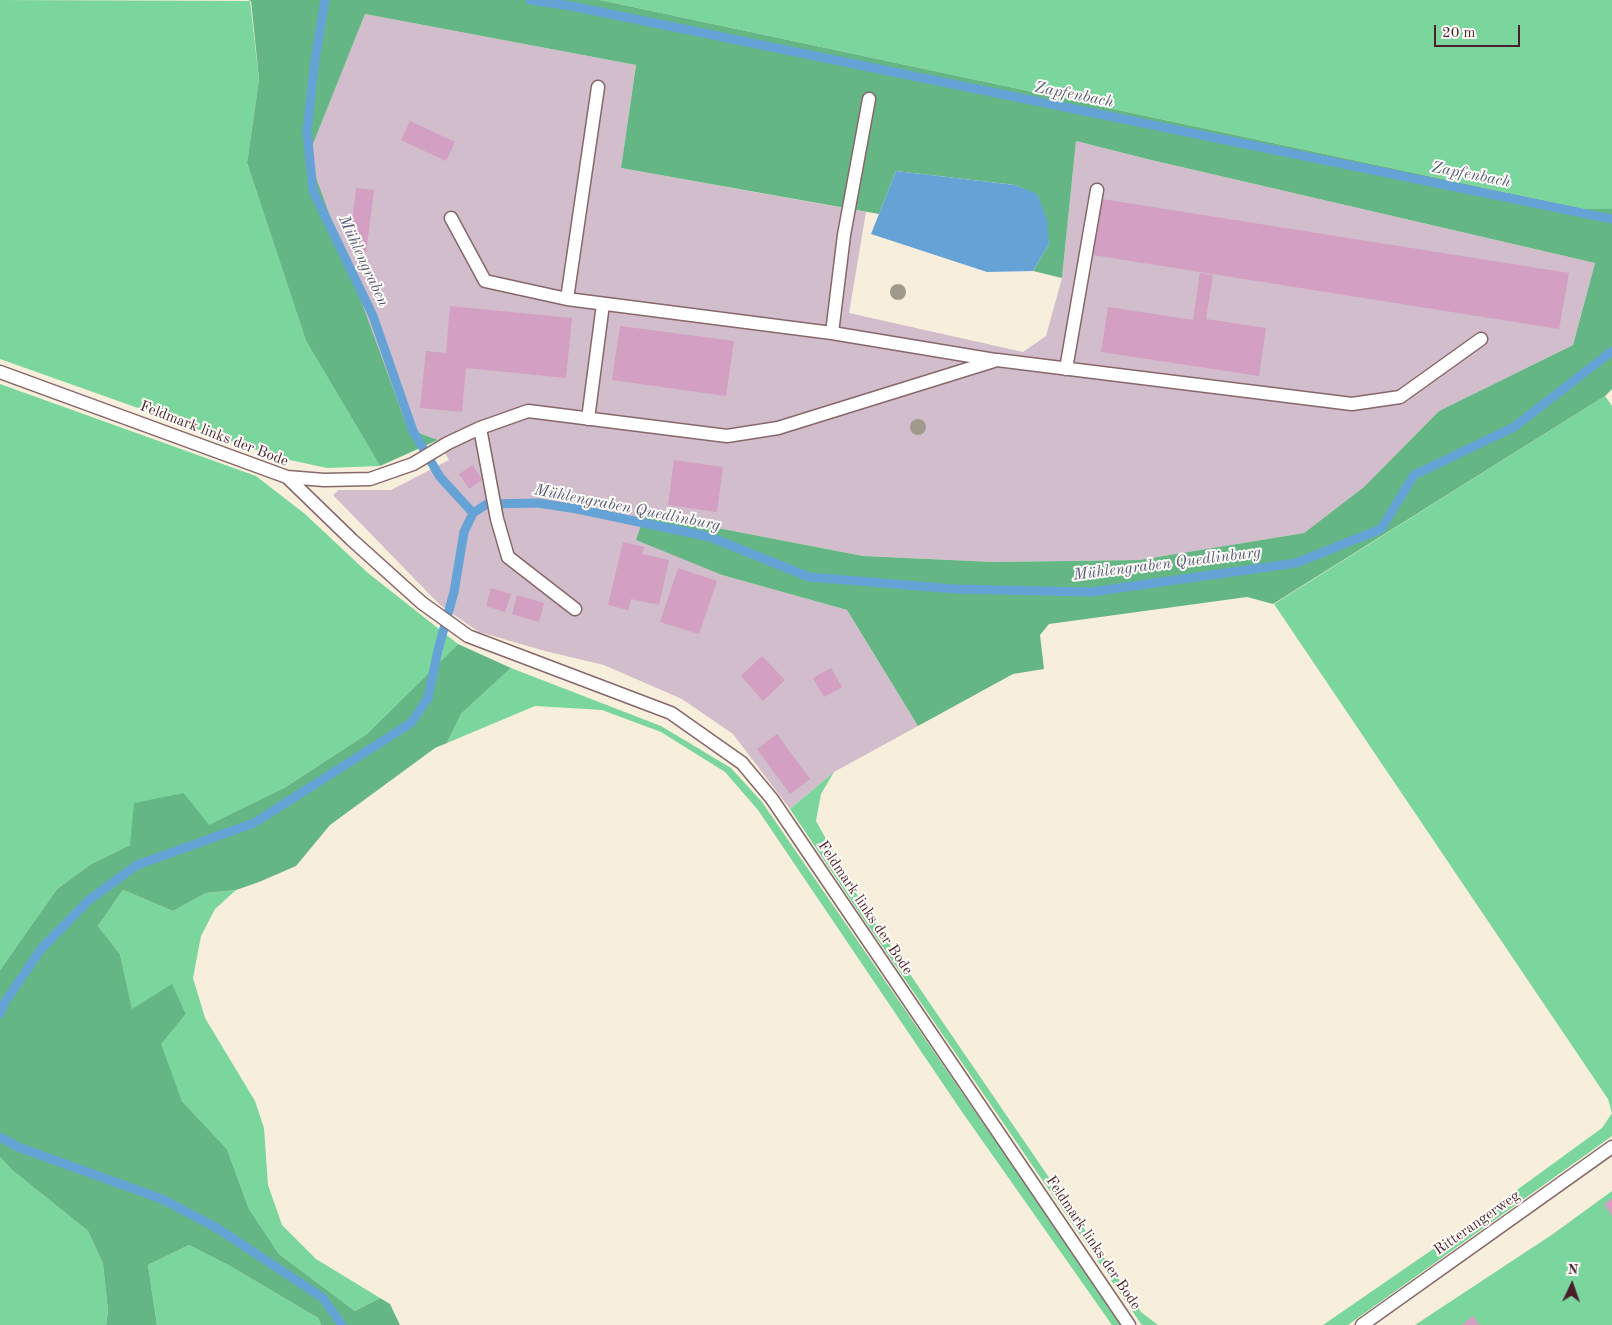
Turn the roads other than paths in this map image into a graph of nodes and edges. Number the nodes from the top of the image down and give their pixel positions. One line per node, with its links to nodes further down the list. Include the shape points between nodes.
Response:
1 (598, 87): 5 (lane)
2 (869, 99): 7 (lane, via 844,235)
3 (1097, 190): 10 (lane)
4 (450, 218): 5 (lane, via 485,281)
5 (567, 299): 6 (lane)
6 (603, 304): 7 (lane); 12 (lane)
7 (832, 333): 9 (lane)
8 (1481, 339): 10 (lane, via 1400,397 1352,404)
9 (998, 360): 10 (lane); 12 (lane, via 778,428 727,436)
10 (1066, 369)
11 (0, 372): 14 (lane, Feldmark links der Bode)
12 (588, 419): 13 (lane, via 528,412)
13 (480, 428): 14 (lane, via 413,464 370,479); 15 (lane, via 497,519 508,557)
14 (287, 477): 17 (lane, Feldmark links der Bode, via 352,540 434,612 468,636 671,713 742,763 772,799)
15 (575, 609)
16 (1612, 1148): 18 (lane, Ritterangerweg)
17 (1129, 1325)
18 (1362, 1325)

